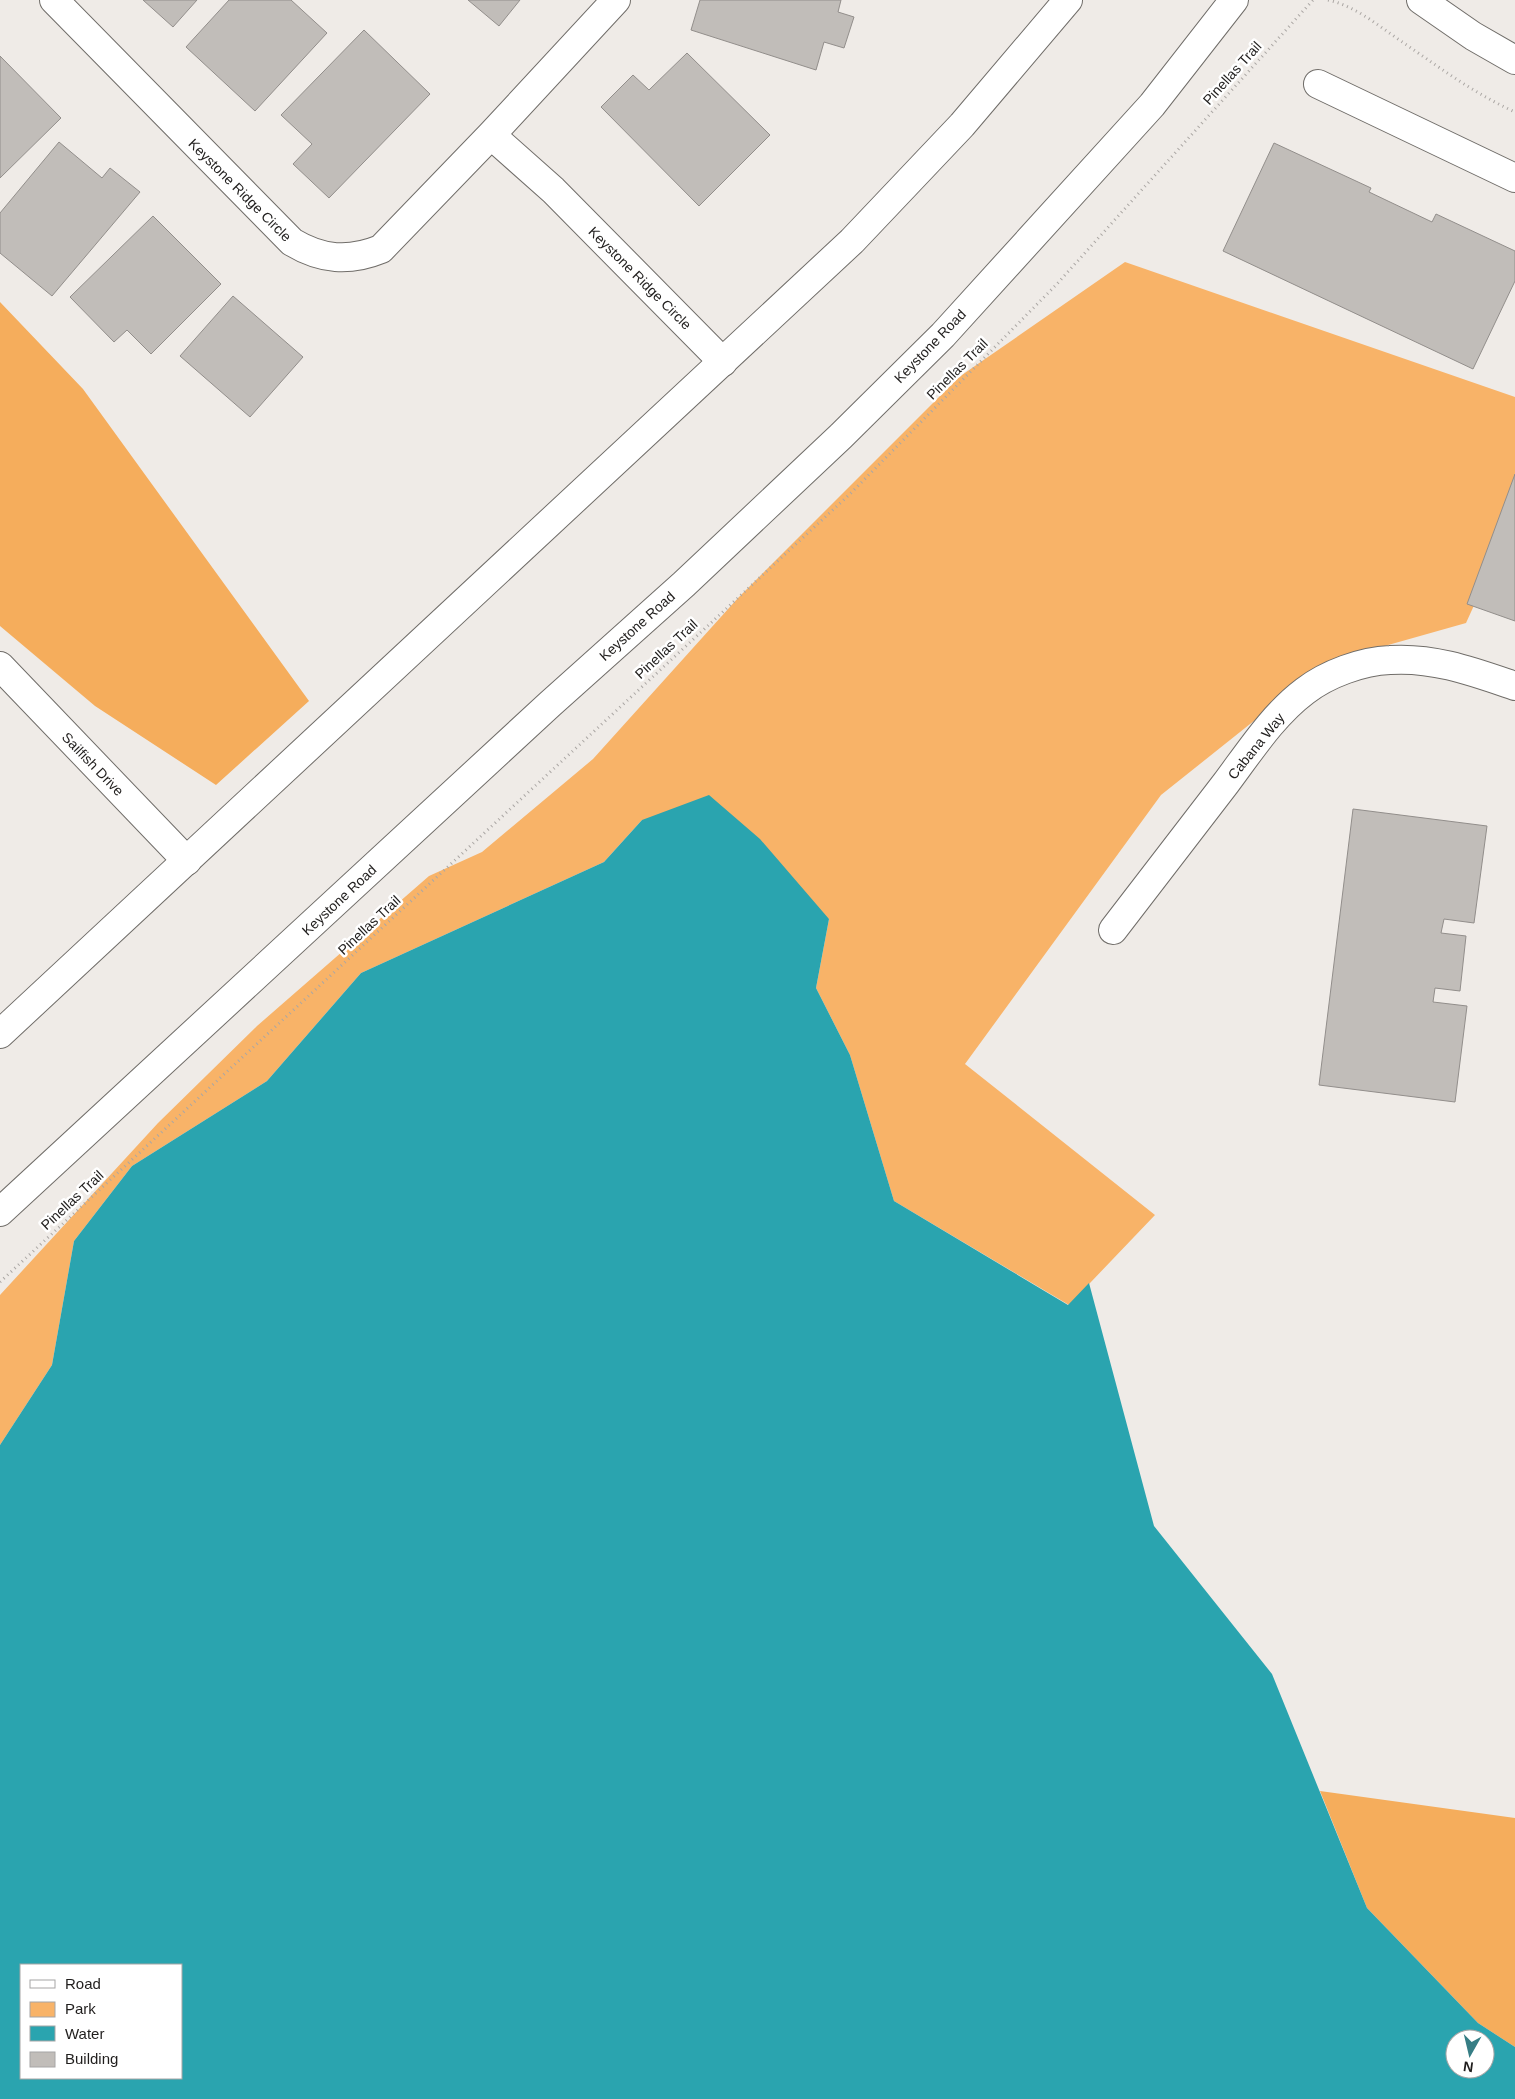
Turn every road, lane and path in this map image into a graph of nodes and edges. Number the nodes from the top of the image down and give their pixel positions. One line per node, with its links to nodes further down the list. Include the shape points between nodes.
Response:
1 (54, 0): 11 (main road, Keystone Ridge Circle, via 276,228 310,253 350,257 365,256 382,249)
2 (616, 0): 11 (main road, Keystone Ridge Circle)
3 (1068, 0): 13 (main road, via 962,124 852,241)
4 (1234, 0): 19 (main road, Keystone Road, via 1152,105 943,334 841,436)
5 (1312, 0): 20 (path, Pinellas Trail, via 1056,285 850,494)
6 (1328, 0): 10 (path, via 1367,16 1471,89)
7 (1421, 0): 8 (main road)
8 (1515, 60)
9 (1318, 84): 12 (main road)
10 (1515, 112)
11 (492, 135): 13 (main road, Keystone Ridge Circle, via 553,190)
12 (1515, 178)
13 (723, 362): 16 (main road)
14 (0, 666): 16 (main road, Sailfish Drive)
15 (1515, 686): 17 (main road, Cabana Way, via 1449,665 1389,660 1351,669 1313,686 1271,724)
16 (187, 861): 18 (main road)
17 (1113, 930)
18 (0, 1034)
19 (0, 1212)
20 (0, 1282)

